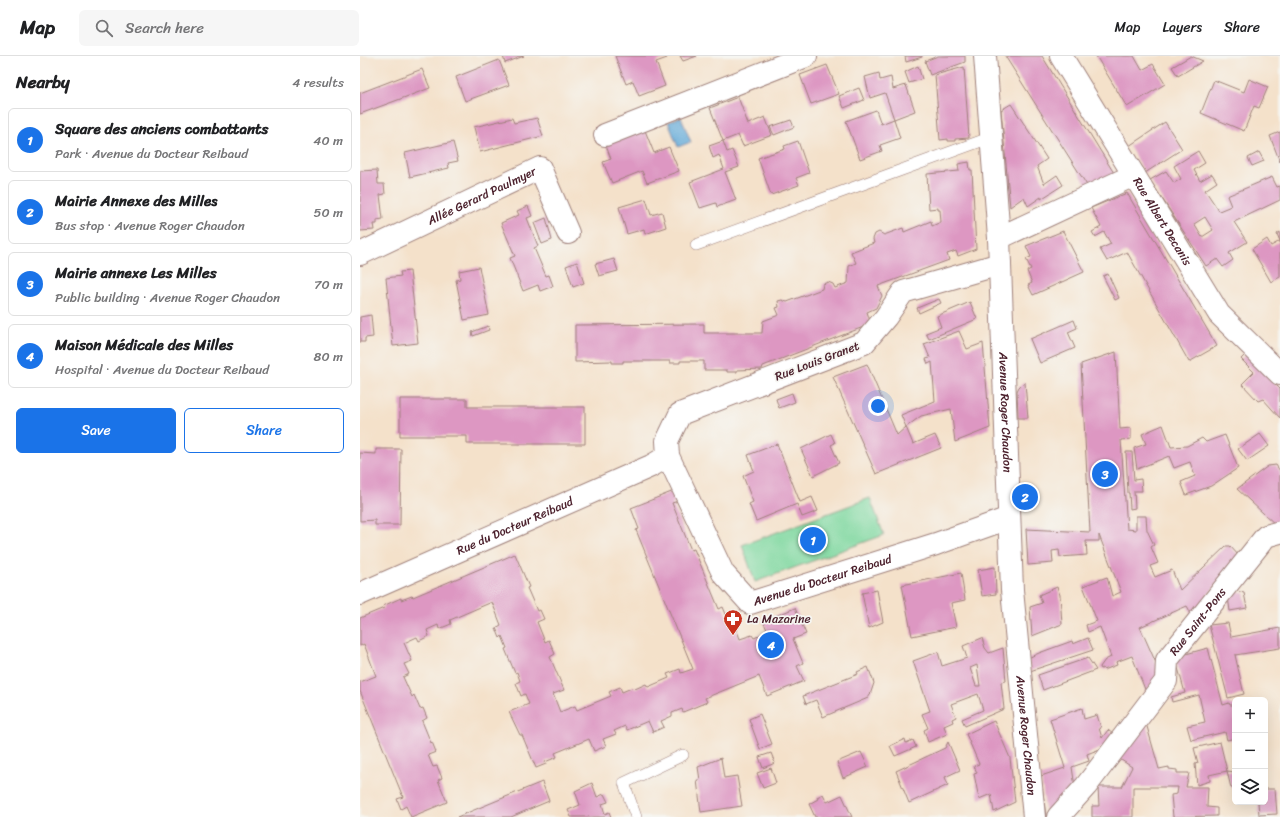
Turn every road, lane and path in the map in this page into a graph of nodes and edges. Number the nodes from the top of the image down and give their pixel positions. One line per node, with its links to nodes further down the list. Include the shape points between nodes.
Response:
1 (806, 56): 4 (street)
2 (985, 56): 5 (street, Avenue Roger Chaudon)
3 (1061, 56): 6 (street, Rue Albert Decanis)
4 (605, 134)
5 (992, 138): 8 (street, Avenue Roger Chaudon); 9 (lane)
6 (1134, 175): 8 (street); 12 (street, Rue Albert Decanis, via 1219,314)
7 (568, 233): 10 (street, Allée Gerard Paulmyer, via 540,168)
8 (999, 238): 11 (street, Avenue Roger Chaudon)
9 (696, 245)
10 (360, 254)
11 (1000, 264): 13 (street, Rue Louis Granet, via 903,292 864,343 680,414 667,440); 14 (street, Avenue Roger Chaudon)
12 (1280, 374)
13 (668, 456): 14 (street, Avenue du Docteur Reibaud, via 723,573 750,603); 16 (street, Rue du Docteur Reibaud, via 651,466)
14 (1009, 518): 19 (street, Avenue Roger Chaudon, via 1012,590)
15 (1280, 532): 20 (street, Rue Saint-Pons, via 1266,536 1167,660 1166,681 1086,786)
16 (360, 594)
17 (683, 755): 18 (lane, via 624,783)
18 (636, 817)
19 (1034, 817)
20 (1058, 817)

